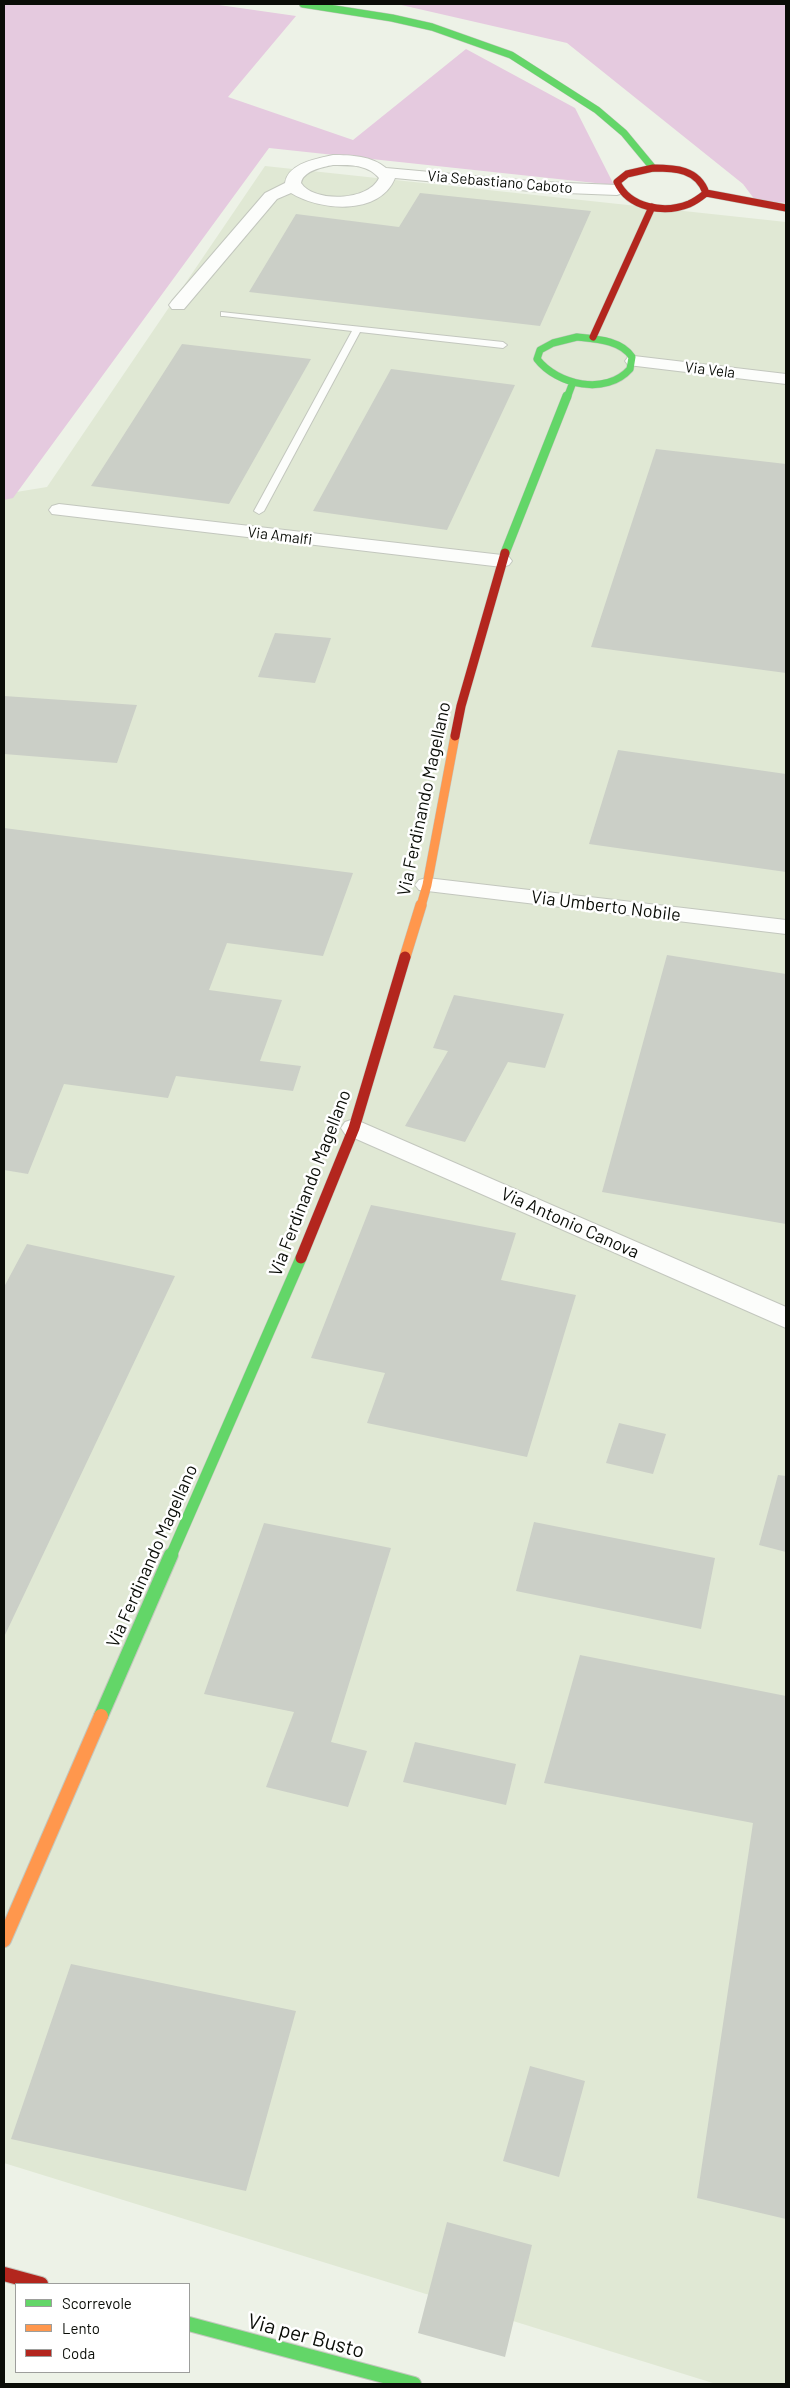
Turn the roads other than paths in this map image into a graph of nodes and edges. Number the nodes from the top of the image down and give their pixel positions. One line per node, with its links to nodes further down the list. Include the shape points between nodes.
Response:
1 (303, 4): 2 (street, via 432,27 510,56 597,110 624,133)
2 (653, 168): 5 (street, via 629,173 621,178); 6 (street, via 694,175 706,186)
3 (383, 172): 4 (street, Via Sebastiano Caboto, via 362,162 319,162 298,172); 4 (street, via 387,178 386,185 380,191 355,200 310,196); 5 (street, Via Sebastiano Caboto, via 541,187)
4 (294, 185): 9 (street, via 271,196)
5 (617, 190): 7 (street, Via Sebastiano Caboto, via 629,200)
6 (706, 193): 7 (street, Via Sebastiano Caboto, via 692,203); 8 (street)
7 (652, 207): 12 (street)
8 (786, 208)
9 (178, 305)
10 (224, 314): 11 (lane)
11 (357, 329): 13 (lane); 18 (lane)
12 (593, 337): 14 (street, via 626,348); 16 (street, via 555,341 540,350 538,365 546,373)
13 (503, 345)
14 (634, 361): 15 (street, Via Vela); 16 (street, via 625,374 615,379 595,383)
15 (786, 378)
16 (573, 382): 19 (street, Via Ferdinando Magellano)
17 (59, 510): 19 (street, Via Amalfi)
18 (259, 511)
19 (502, 561): 20 (street, Via Ferdinando Magellano, via 461,706)
20 (426, 885): 21 (street, Via Umberto Nobile); 22 (street, Via Ferdinando Magellano)
21 (786, 926)
22 (354, 1128): 23 (street, Via Antonio Canova); 24 (street, Via Ferdinando Magellano, via 321,1212)
23 (786, 1318)
24 (4, 1940)
25 (4, 2274): 26 (street)
26 (37, 2283)
27 (190, 2324): 28 (street, Via per Busto)
28 (414, 2384)

